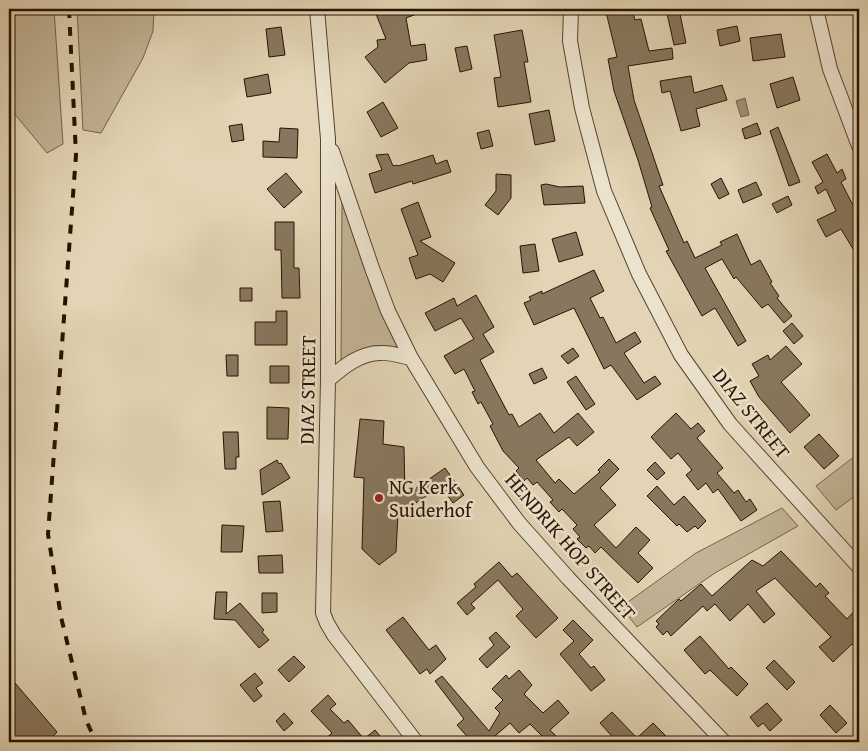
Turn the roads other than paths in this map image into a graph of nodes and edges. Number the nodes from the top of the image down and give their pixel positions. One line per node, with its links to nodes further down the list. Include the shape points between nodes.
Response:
1 (317, 9): 4 (street, DIAZ STREET)
2 (571, 9): 8 (street, DIAZ STREET, via 570,41 582,108 604,191 639,274 681,355 730,424)
3 (816, 9): 5 (street, via 830,69)
4 (328, 139): 6 (street, HENDRIK HOP STREET, via 388,311); 7 (street, DIAZ STREET)
5 (859, 146)
6 (411, 358): 7 (street, via 379,352 344,366); 10 (street, HENDRIK HOP STREET, via 477,468 518,523)
7 (328, 380): 9 (street, DIAZ STREET, via 323,613 334,635)
8 (859, 567)
9 (416, 742)
10 (724, 742)

